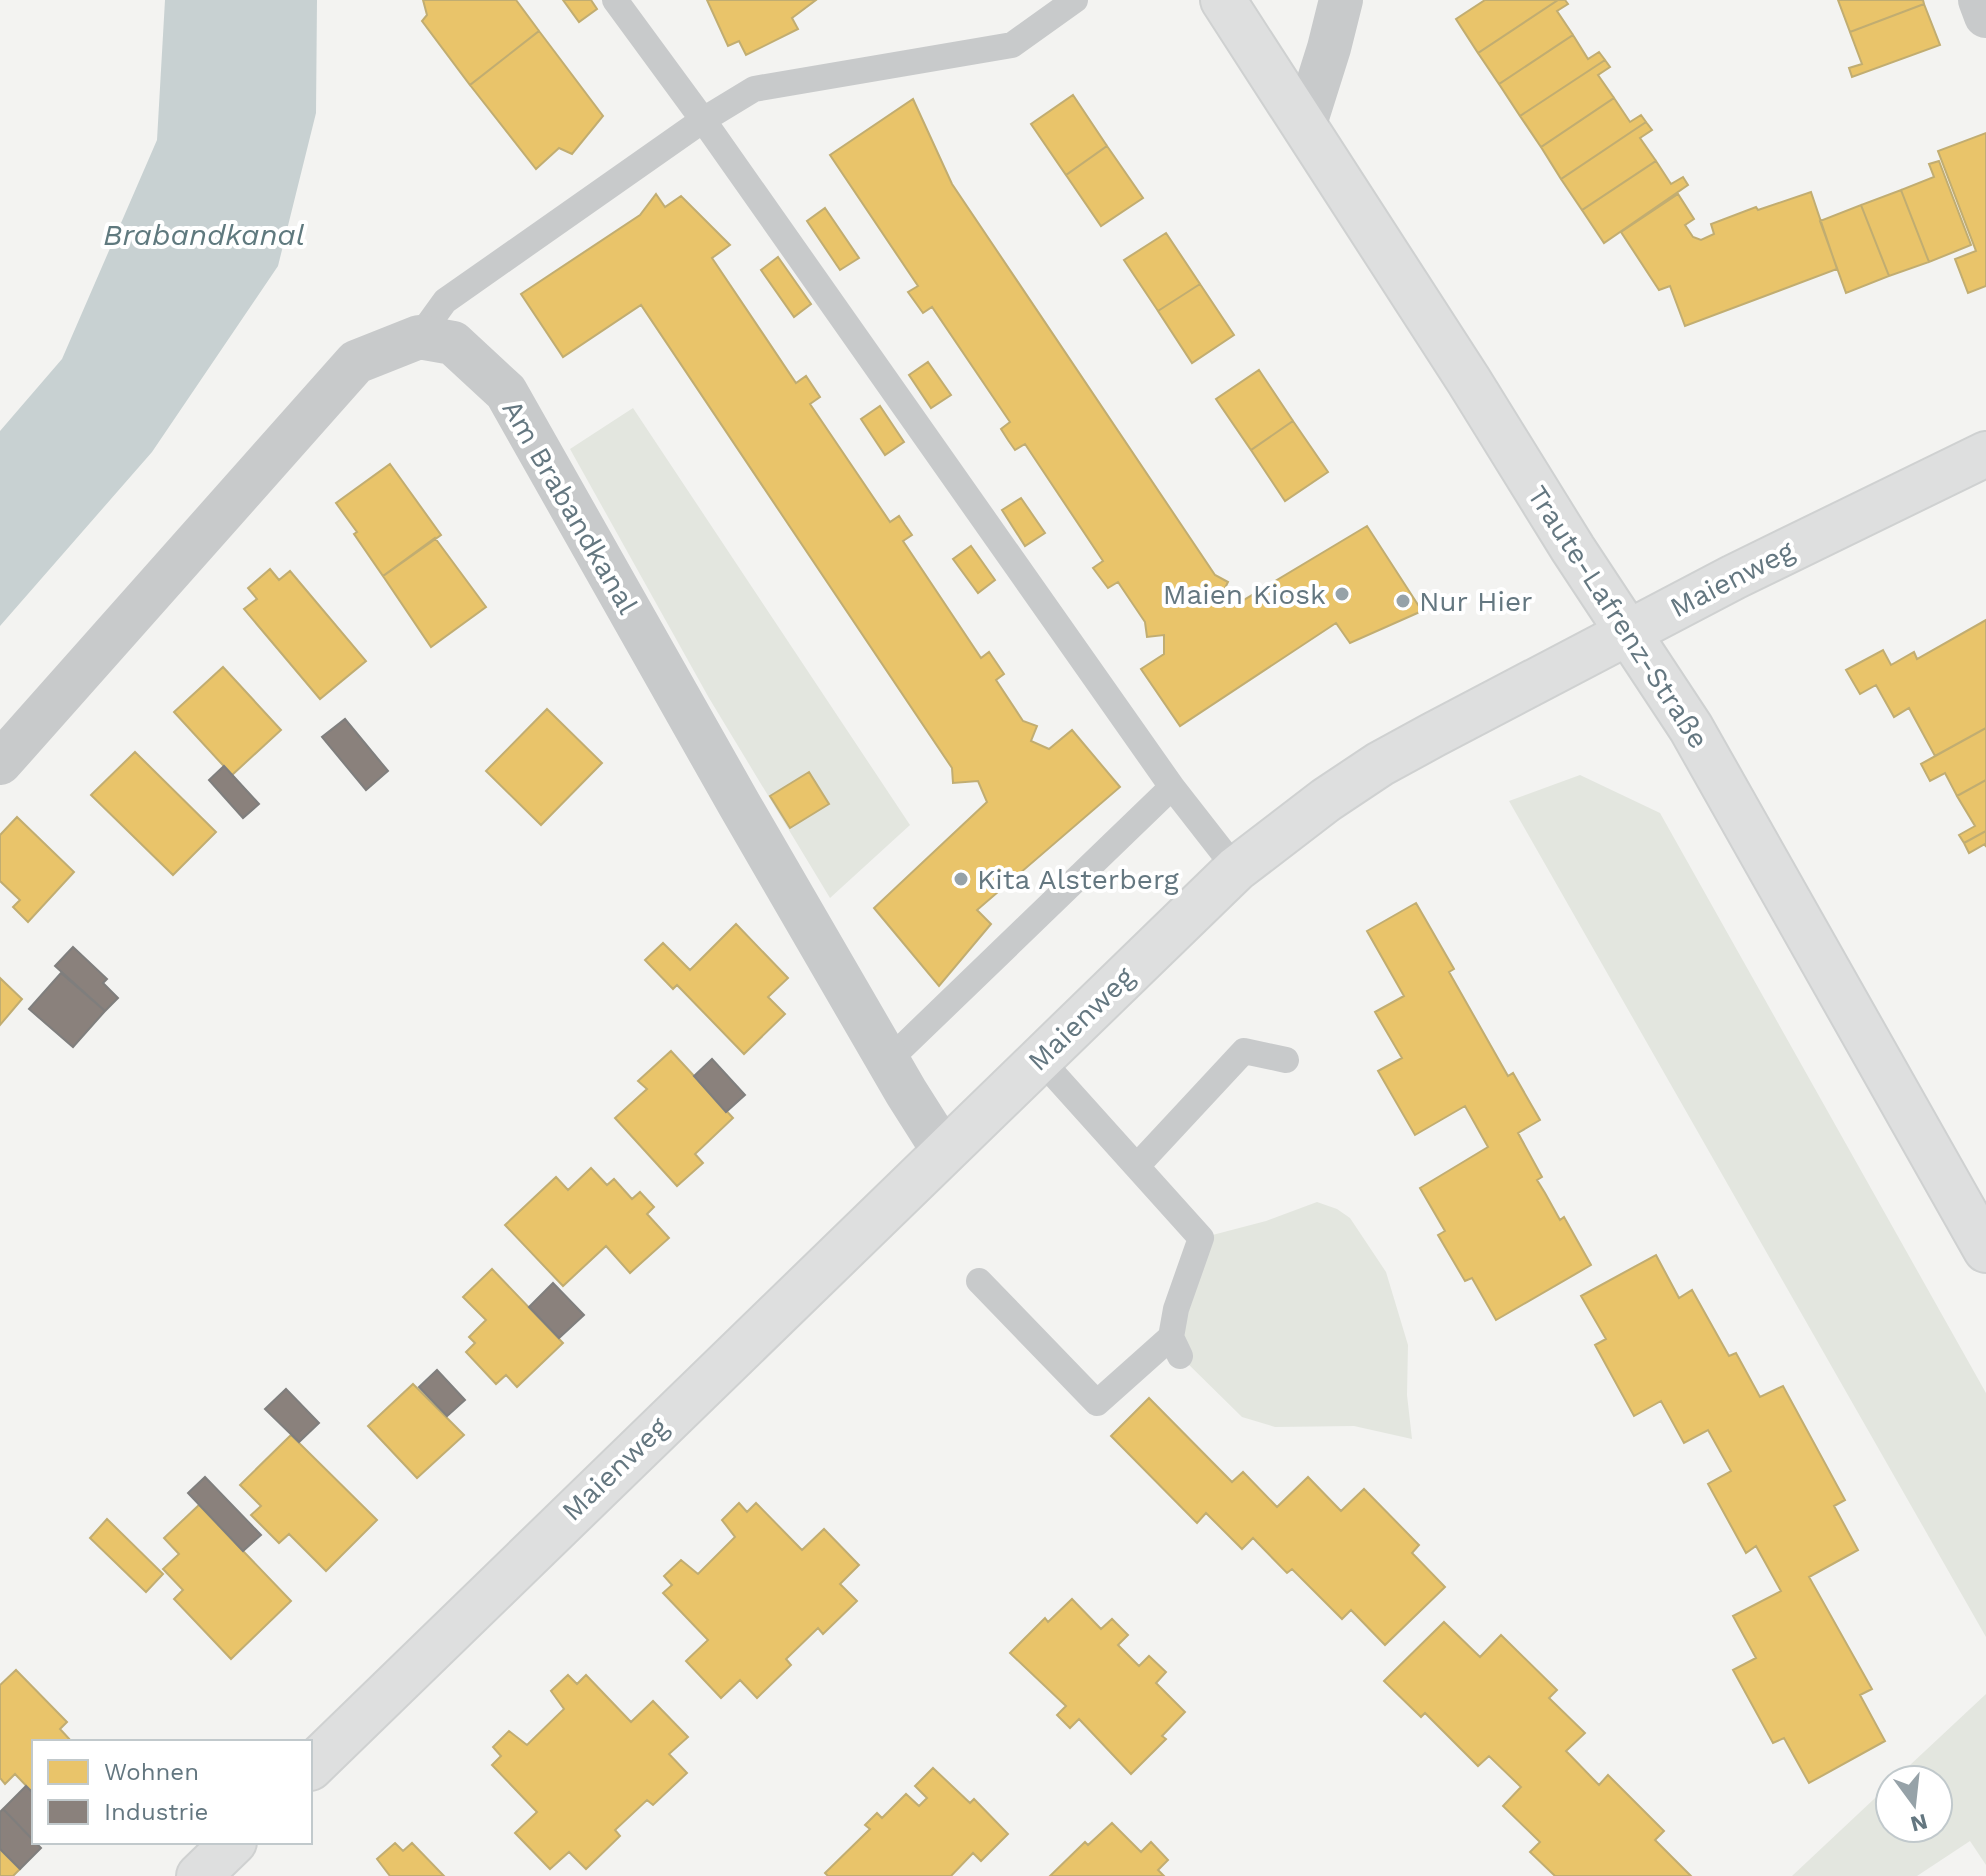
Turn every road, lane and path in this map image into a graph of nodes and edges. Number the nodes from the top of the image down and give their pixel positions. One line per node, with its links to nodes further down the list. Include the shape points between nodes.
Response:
1 (615, 0): 7 (lane)
2 (1075, 0): 7 (lane, via 1012,45 754,89)
3 (1223, 0): 8 (street, Traute-Lafrenz-Straße)
4 (1341, 0): 8 (street)
5 (1980, 0): 6 (street)
6 (1986, 16)
7 (703, 120): 9 (lane, via 445,301); 13 (lane)
8 (1305, 124): 11 (street, Traute-Lafrenz-Straße)
9 (419, 337): 12 (street, via 356,362); 17 (street, Am Brabandkanal, via 453,343 506,392)
10 (1986, 454): 11 (street, Maienweg)
11 (1629, 632): 14 (street, Maienweg, via 1380,764); 20 (street, Traute-Lafrenz-Straße, via 1714,767)
12 (0, 763)
13 (1172, 787): 14 (lane); 17 (lane)
14 (1236, 869): 15 (street, Maienweg)
15 (1040, 1059): 18 (street, Maienweg); 19 (lane)
16 (1286, 1060): 19 (lane, via 1244,1051)
17 (888, 1061): 18 (street, Am Brabandkanal)
18 (944, 1152): 22 (street, Maienweg)
19 (1137, 1166): 21 (lane, via 1201,1238 1176,1309 1175,1347 1097,1403)
20 (1986, 1250)
21 (979, 1281)
22 (312, 1766)
23 (232, 1844): 24 (street)
24 (199, 1876)

